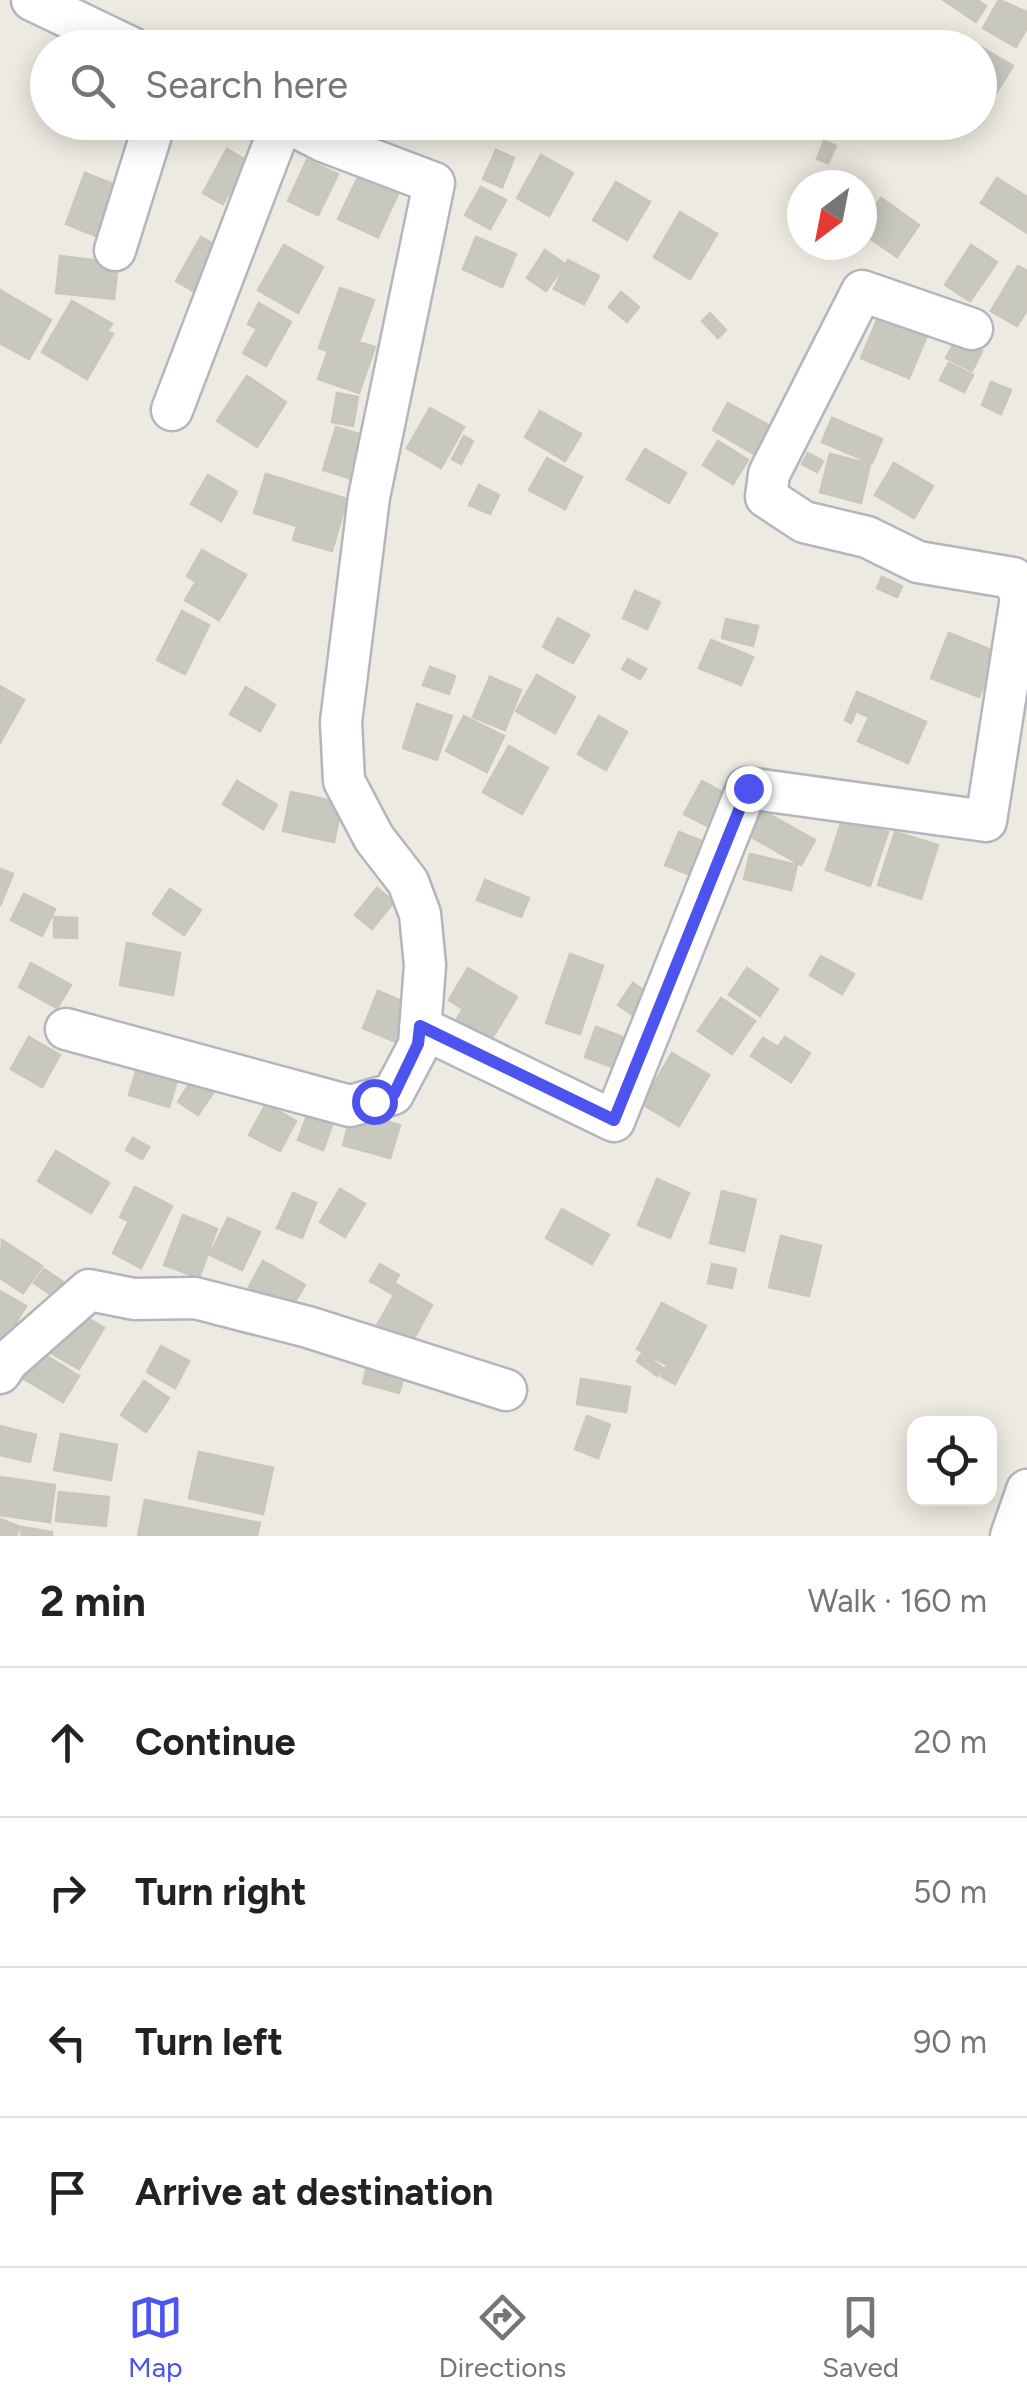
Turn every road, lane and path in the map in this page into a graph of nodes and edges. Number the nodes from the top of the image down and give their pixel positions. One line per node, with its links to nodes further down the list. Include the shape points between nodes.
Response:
1 (32, 0): 2 (street)
2 (94, 30)
3 (149, 140): 6 (street)
4 (277, 140): 8 (street)
5 (319, 140): 10 (street, via 434,183 369,497 340,722 344,781 374,838 408,882 420,914 426,966)
6 (114, 250)
7 (972, 329): 9 (street, via 862,291 769,474 766,497 804,522 867,537 918,562)
8 (172, 410)
9 (1020, 580): 10 (street, via 986,821 748,788 614,1120)
10 (420, 1026): 11 (street, via 394,1094 350,1106)
11 (66, 1029)
12 (0, 1373): 13 (street, via 89,1290 194,1298)
13 (506, 1390)
14 (1027, 1490): 15 (street)
15 (1012, 1536)

